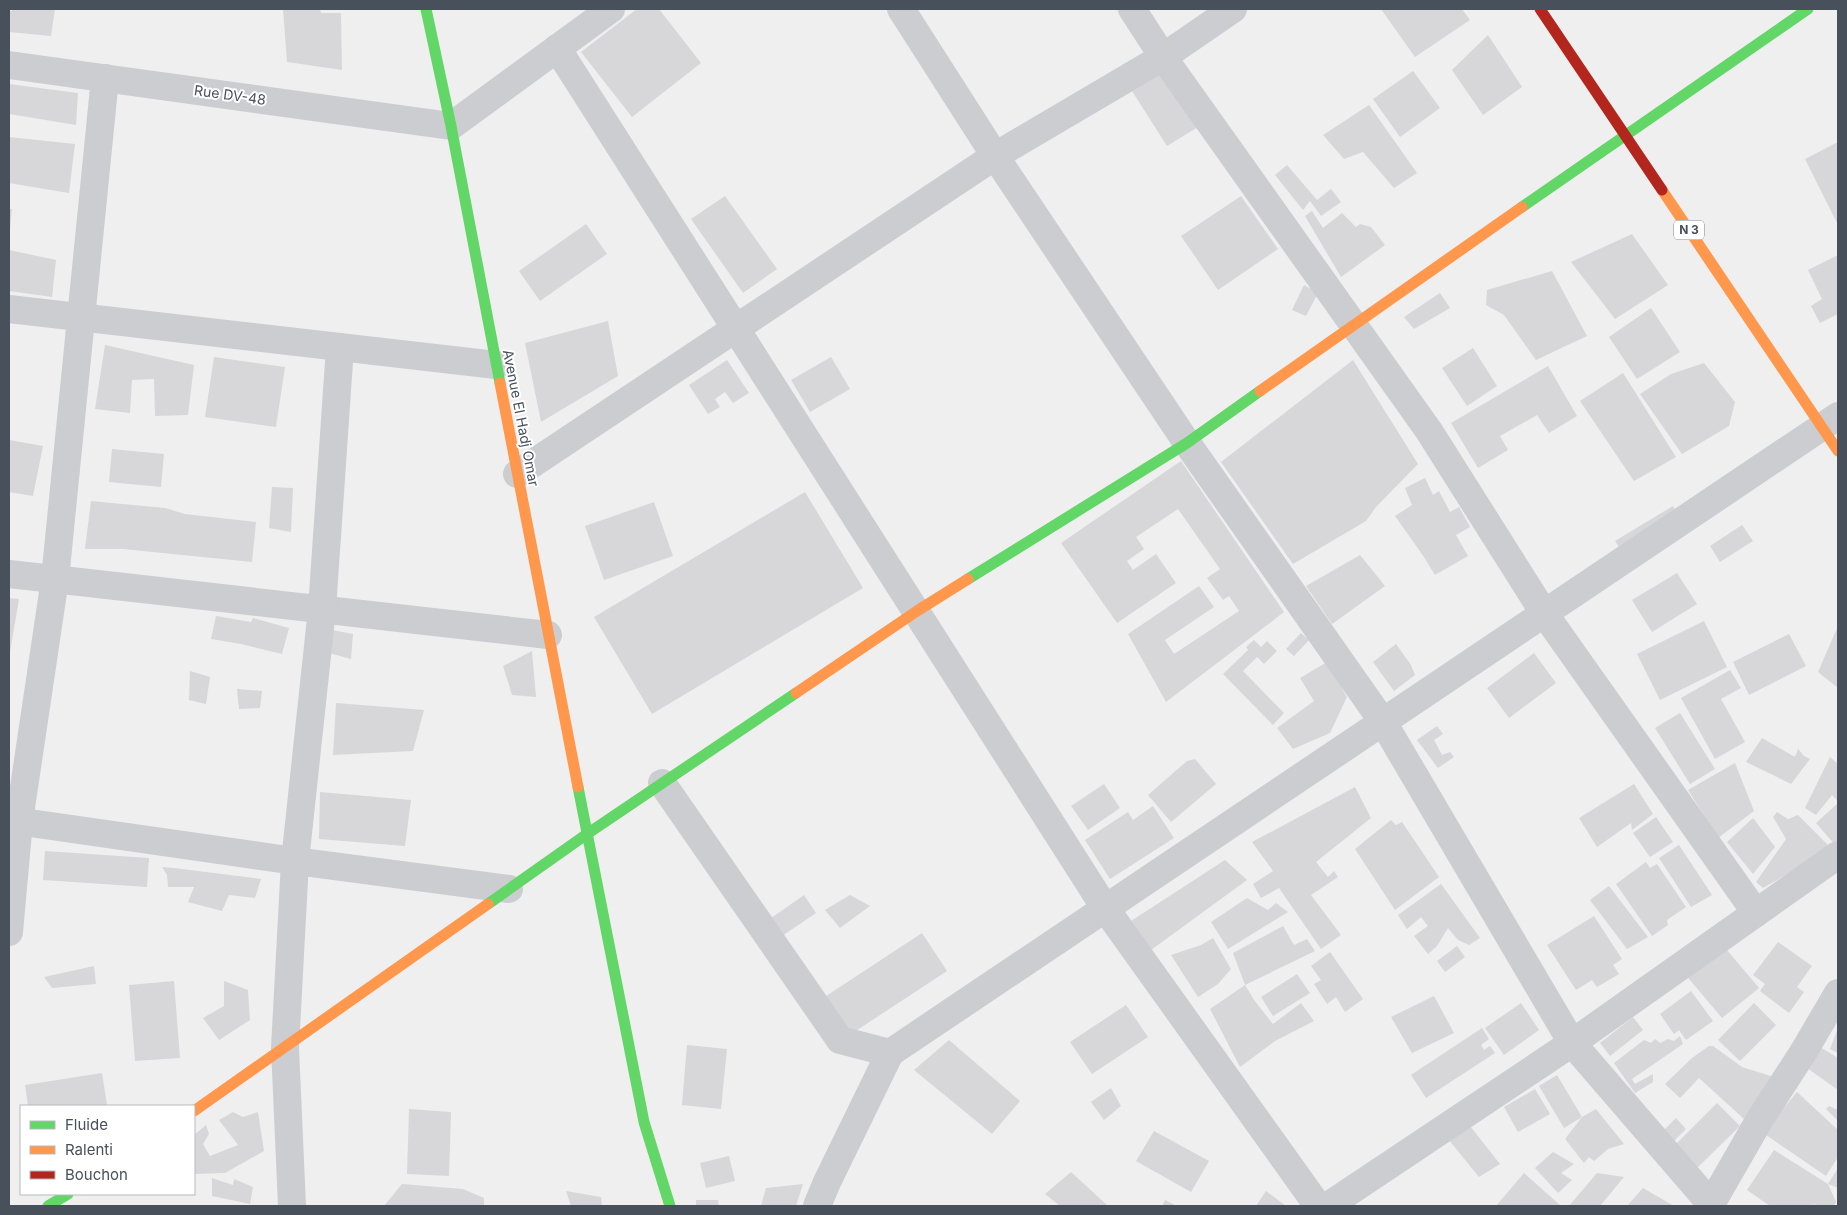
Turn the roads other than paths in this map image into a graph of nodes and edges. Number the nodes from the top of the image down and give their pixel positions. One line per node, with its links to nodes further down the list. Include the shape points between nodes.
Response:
1 (426, 9): 12 (street, Avenue El Hadj Omar)
2 (611, 9): 8 (street)
3 (901, 9): 14 (street)
4 (1132, 9): 9 (street)
5 (1232, 9): 9 (street)
6 (1540, 9): 13 (street, N 3)
7 (1808, 9): 13 (street)
8 (557, 48): 12 (street); 18 (street)
9 (1163, 57): 14 (street); 17 (street)
10 (9, 65): 11 (street, Rue DV-48)
11 (105, 78): 12 (street, Rue DV-48); 16 (street)
12 (451, 126): 20 (street, Avenue El Hadj Omar)
13 (1625, 134): 17 (street); 21 (street, N 3)
14 (995, 156): 18 (street); 22 (street)
15 (9, 309): 16 (street)
16 (82, 318): 19 (street); 26 (street)
17 (1354, 326): 22 (street); 29 (street, via 1429,431)
18 (735, 329): 24 (street); 28 (street)
19 (340, 348): 20 (street); 27 (street)
20 (496, 365): 24 (street, Avenue El Hadj Omar)
21 (1830, 422): 23 (street, N 3); 29 (street)
22 (1187, 443): 28 (street); 31 (street)
23 (1838, 450)
24 (517, 474): 30 (street, Avenue El Hadj Omar)
25 (9, 574): 26 (street)
26 (55, 579): 27 (street); 33 (street)
27 (322, 609): 30 (street); 36 (street)
28 (917, 611): 32 (street); 38 (street)
29 (1544, 613): 31 (street); 39 (street)
30 (548, 634): 34 (street, Avenue El Hadj Omar)
31 (1383, 722): 38 (street); 42 (street)
32 (662, 783): 34 (street); 44 (street, via 840,1040)
33 (14, 821): 36 (street); 40 (street)
34 (587, 834): 37 (street); 50 (street, Avenue El Hadj Omar, via 644,1122)
35 (1838, 855): 39 (street)
36 (295, 862): 37 (street); 43 (street)
37 (508, 889): 43 (street)
38 (1105, 908): 44 (street); 52 (street)
39 (1756, 913): 42 (street)
40 (9, 932)
41 (1838, 993): 47 (street)
42 (1572, 1043): 47 (street); 53 (street)
43 (285, 1048): 45 (street); 49 (street)
44 (890, 1053): 51 (street)
45 (195, 1110)
46 (66, 1195): 48 (street)
47 (1710, 1205)
48 (48, 1206)
49 (292, 1206)
50 (670, 1206)
51 (817, 1206)
52 (1318, 1206)
53 (1328, 1206)

